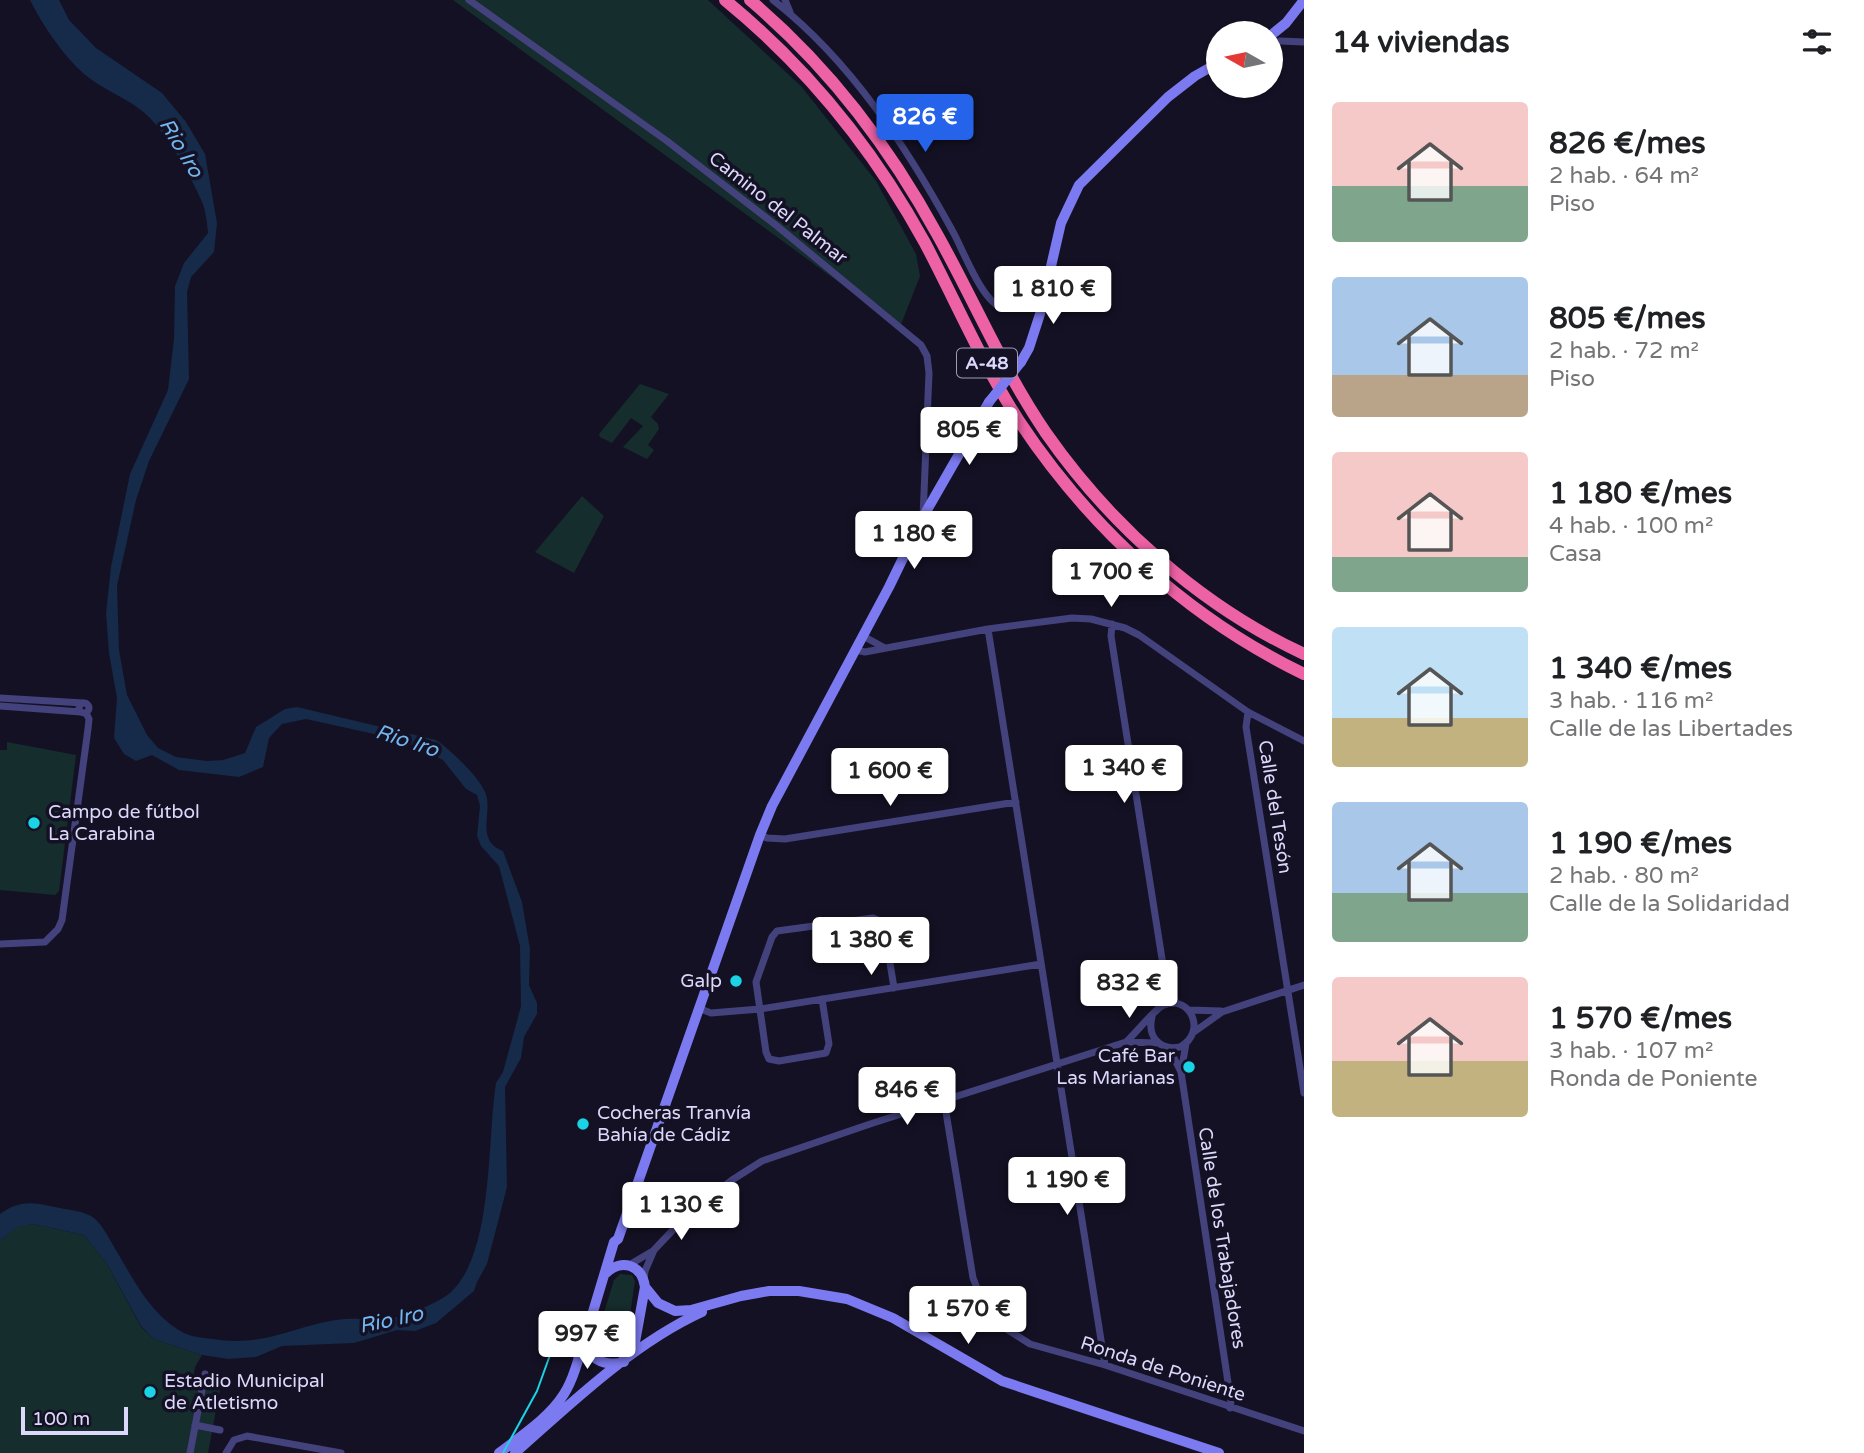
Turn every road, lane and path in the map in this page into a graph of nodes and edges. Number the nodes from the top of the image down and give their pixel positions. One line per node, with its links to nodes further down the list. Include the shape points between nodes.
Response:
1 (469, 0): 13 (street, Camino del Palmar, via 667,141 920,345 929,373)
2 (725, 0): 20 (highway, A-48, via 801,72 866,150 924,242 1017,418 1077,498 1133,557 1183,599)
3 (750, 0): 19 (highway, A-48, via 810,57 879,140 938,235 1013,380 1087,486 1170,568 1236,616)
4 (773, 0): 7 (street)
5 (785, 0): 7 (street)
6 (1304, 0): 8 (street)
7 (790, 13): 12 (street, via 838,63 897,138 989,300 1009,308 1018,304 1030,284)
8 (1283, 27)
9 (1283, 39): 10 (street)
10 (1304, 42)
11 (1206, 70): 12 (street, via 1168,97 1083,180 1061,223)
12 (1048, 278): 13 (street, bridge, via 1034,334 1021,362 989,402)
13 (923, 517): 16 (street)
14 (1112, 624): 15 (street, via 1072,618); 24 (street, via 1139,635); 30 (street)
15 (988, 629): 17 (street); 26 (street)
16 (867, 638): 17 (street); 18 (street)
17 (883, 647): 18 (street)
18 (860, 651): 27 (street)
19 (1304, 654)
20 (1304, 674)
21 (0, 698): 23 (street, via 86,703 89,707)
22 (0, 706): 23 (street)
23 (83, 712): 28 (street, via 89,729 58,929 45,942)
24 (1248, 712): 25 (street); 33 (street, Calle del Tesón, via 1246,727)
25 (1304, 741)
26 (1016, 802): 27 (street, via 785,839); 29 (street)
27 (760, 835): 37 (street)
28 (0, 944)
29 (1041, 964): 32 (street); 47 (street)
30 (1166, 984): 35 (street); 36 (street)
31 (1304, 985): 33 (street)
32 (894, 988): 34 (street); 38 (street, via 880,921 873,918 781,929 772,937 756,982)
33 (1288, 990): 40 (street); 49 (street, Calle del Tesón)
34 (822, 999): 38 (street); 38 (street, via 826,1054 775,1062 767,1056)
35 (1176, 1003): 36 (street); 39 (street)
36 (1159, 1007): 41 (street)
37 (698, 1008): 38 (street, via 711,1013); 51 (street)
38 (760, 1009)
39 (1189, 1010): 40 (street); 42 (street)
40 (1222, 1012): 42 (street)
41 (1152, 1017): 43 (street); 44 (street, via 1150,1031)
42 (1194, 1032): 45 (street)
43 (1126, 1042): 44 (street); 47 (street)
44 (1157, 1043): 46 (street)
45 (1186, 1044): 46 (street); 48 (street, Calle de los Trabajadores)
46 (1169, 1048): 48 (street, Calle de los Trabajadores)
47 (1057, 1064): 50 (street); 60 (street)
48 (1181, 1072): 62 (street, Calle de los Trabajadores)
49 (1304, 1093)
50 (944, 1100): 52 (street, via 762,1161 688,1214); 60 (street, Ronda de Poniente, via 973,1278 985,1308 997,1323 1030,1344)
51 (618, 1239): 53 (street, via 618,1255); 54 (street)
52 (654, 1250): 53 (street); 55 (street)
53 (627, 1265): 54 (street); 55 (street, via 637,1270)
54 (606, 1273): 57 (street)
55 (644, 1284): 56 (street, via 658,1303 670,1310); 58 (street)
56 (718, 1303): 58 (street, via 668,1328); 71 (street, via 783,1290 847,1299 893,1318 1002,1381)
57 (586, 1335): 59 (street, via 586,1347 597,1360); 69 (street, via 564,1394)
58 (633, 1353): 59 (street)
59 (624, 1362): 70 (street)
60 (1105, 1365): 62 (street, Ronda de Poniente)
61 (205, 1374): 63 (street)
62 (1230, 1408): 65 (street, Ronda de Poniente)
63 (195, 1424): 64 (street); 66 (street)
64 (220, 1430)
65 (1304, 1431)
66 (190, 1453)
67 (226, 1453): 68 (street, via 234,1440 247,1436)
68 (341, 1453)
69 (499, 1453)
70 (515, 1453)
71 (1219, 1453)

